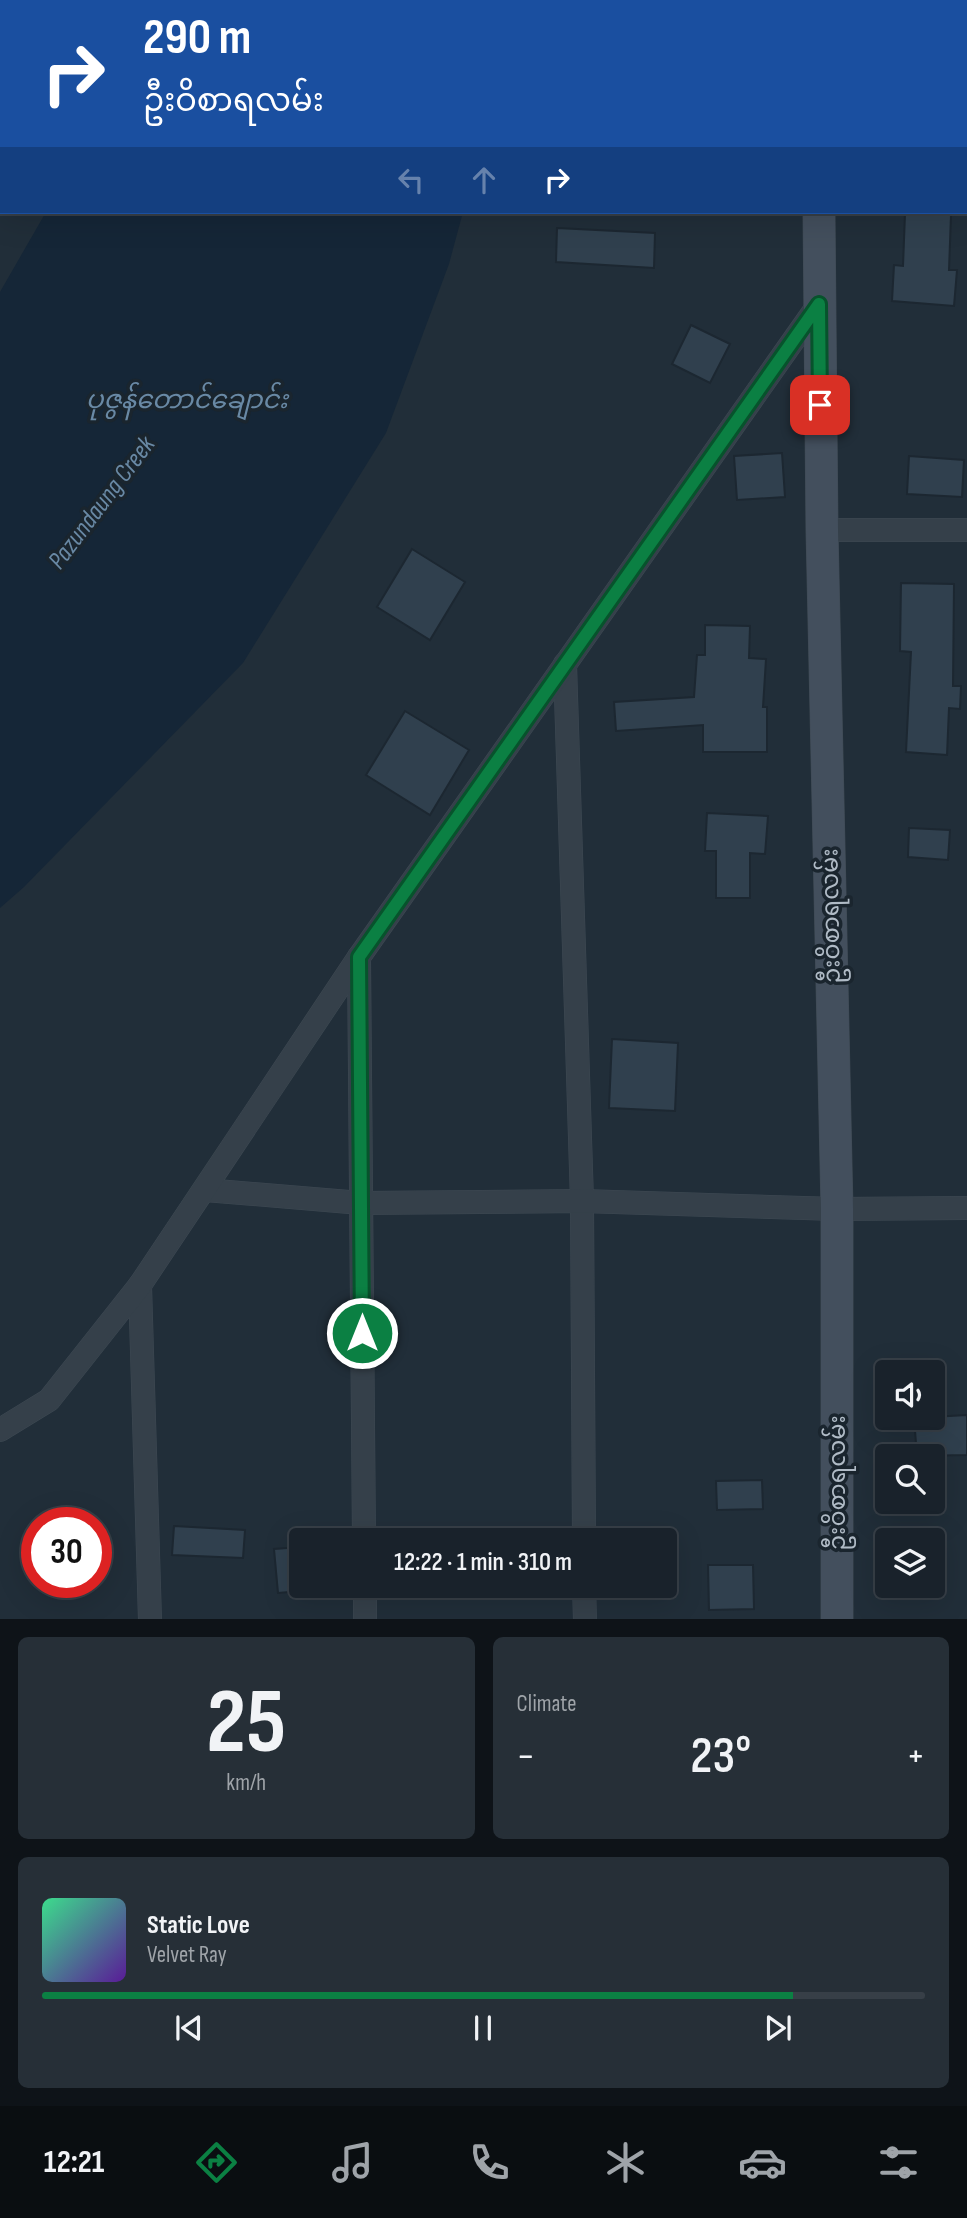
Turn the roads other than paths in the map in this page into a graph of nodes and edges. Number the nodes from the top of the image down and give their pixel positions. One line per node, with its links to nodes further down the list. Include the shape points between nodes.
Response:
1 (819, 214): 2 (main road, ဦးဝိစာရလမ်း)
2 (819, 304): 3 (main road, ဦးဝိစာရလမ်း); 5 (street)
3 (822, 530): 4 (street); 11 (main road, ဦးဝိစာရလမ်း)
4 (967, 530)
5 (565, 664): 6 (street); 8 (street)
6 (359, 957): 7 (street); 9 (street)
7 (205, 1190): 9 (street); 12 (street)
8 (582, 1201): 9 (street); 11 (street); 15 (street)
9 (361, 1203): 14 (street)
10 (967, 1208): 11 (street)
11 (837, 1209): 21 (main road, ဦးဝိစာရလမ်း)
12 (140, 1285): 13 (street, via 49,1400); 18 (street)
13 (0, 1430)
14 (365, 1528)
15 (584, 1528)
16 (365, 1598): 19 (street)
17 (584, 1598): 20 (street)
18 (150, 1619)
19 (365, 1619)
20 (584, 1619)
21 (837, 1619)

